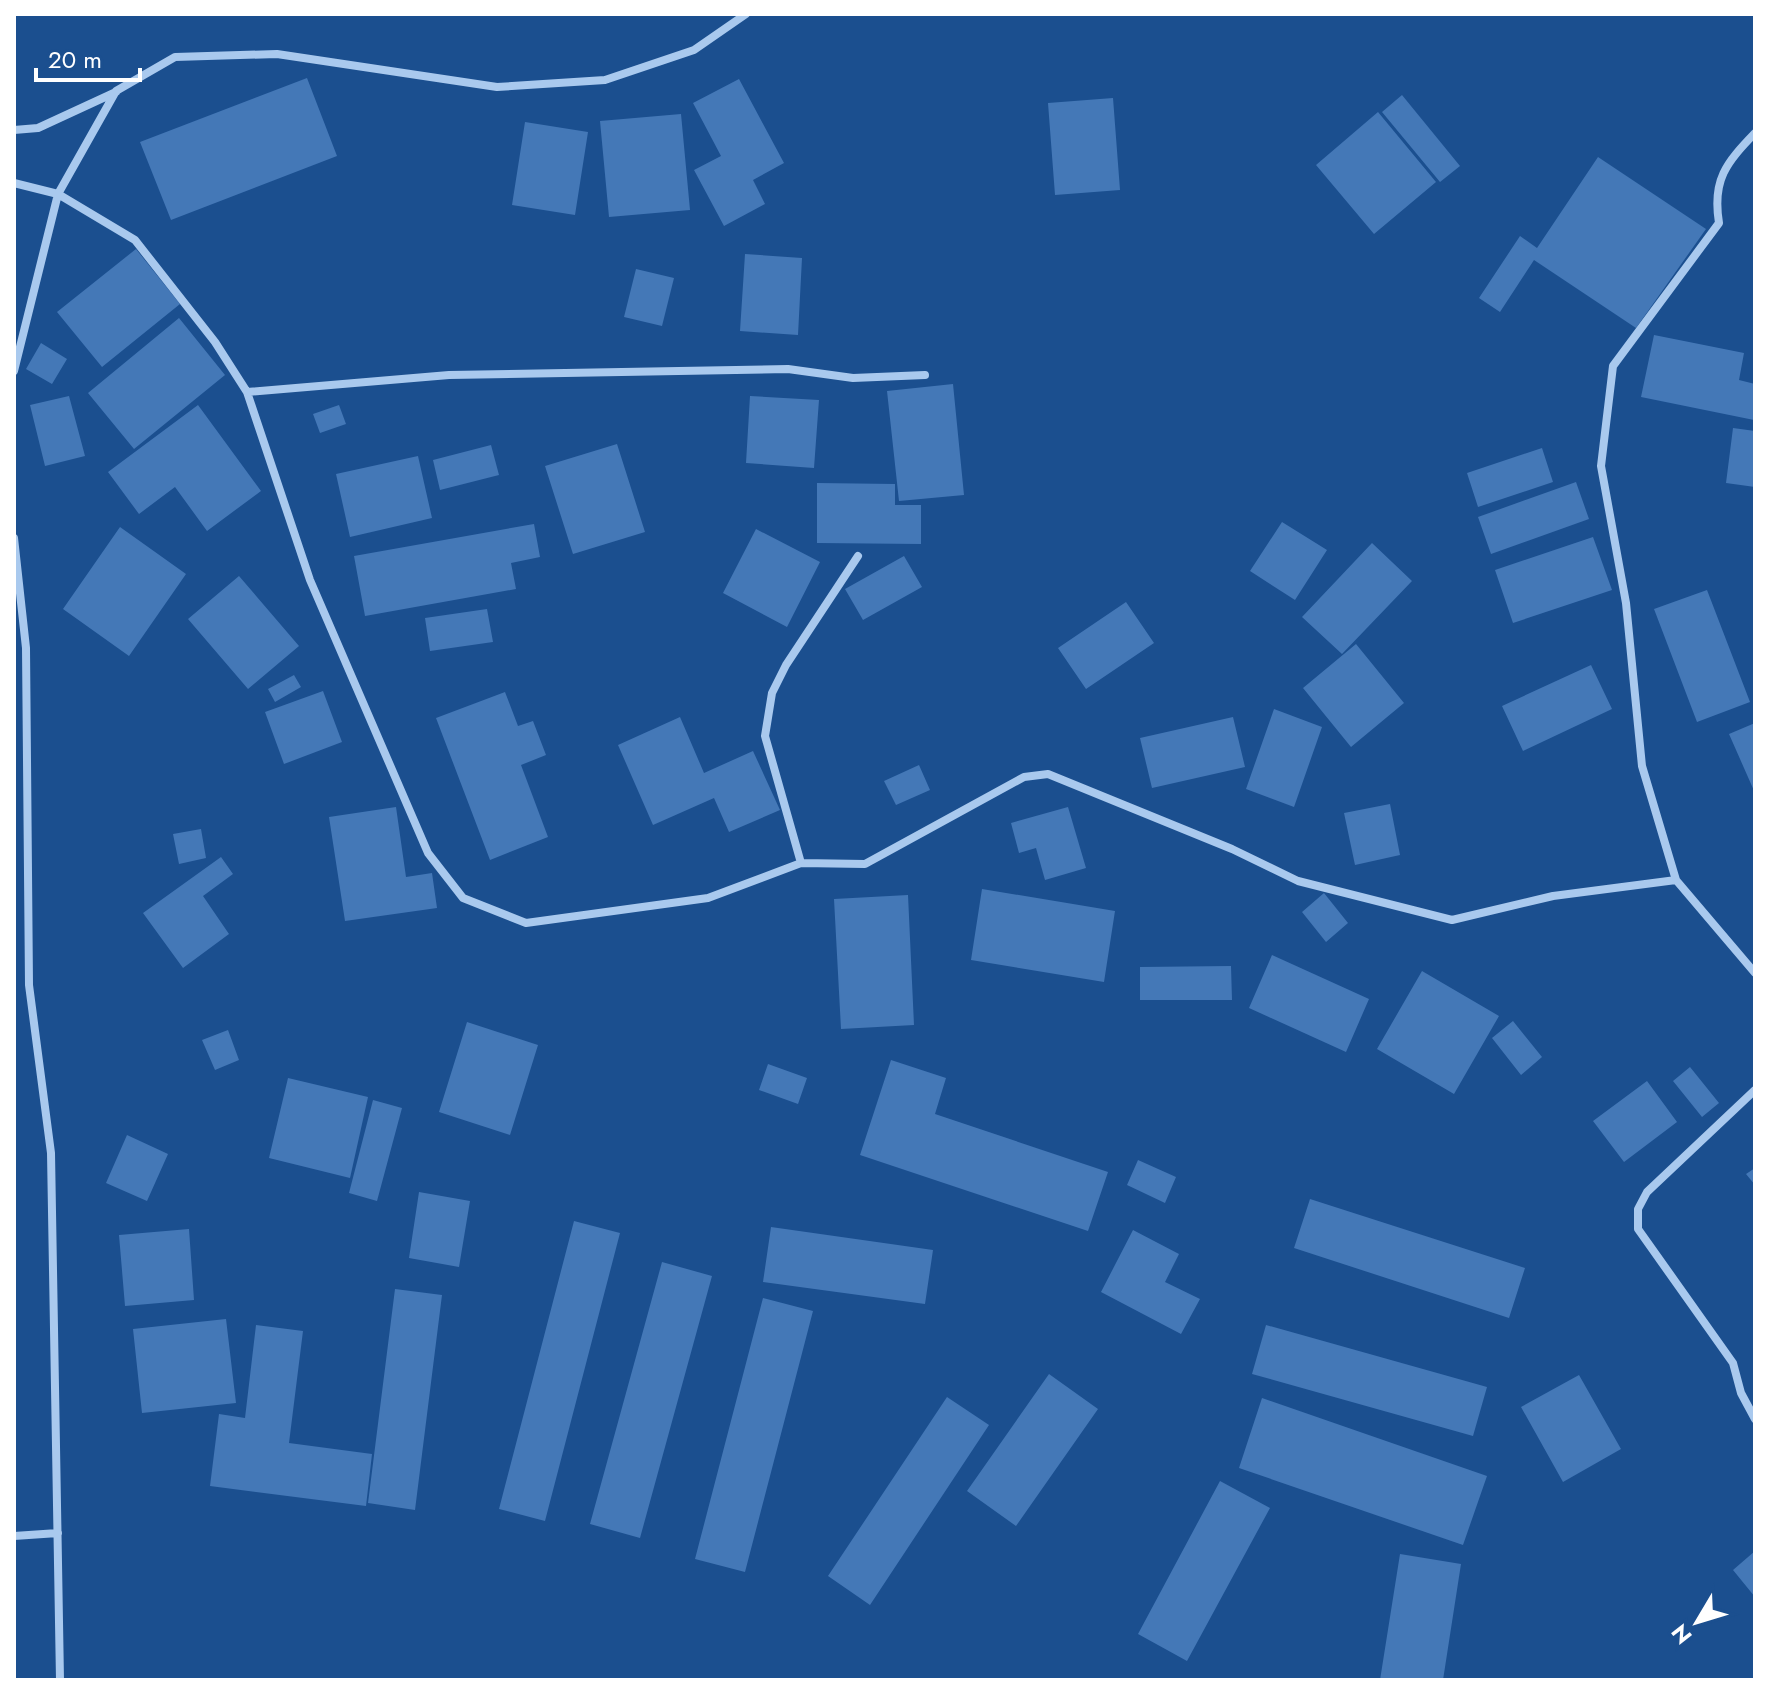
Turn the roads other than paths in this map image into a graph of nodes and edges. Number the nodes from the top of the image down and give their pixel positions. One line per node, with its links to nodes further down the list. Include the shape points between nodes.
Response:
1 (746, 14): 2 (street, via 694,50 605,80 497,87 277,54 175,57)
2 (116, 91): 3 (street, via 38,128); 6 (street)
3 (14, 130)
4 (1755, 133): 13 (street, via 1720,175 1719,223 1613,366 1608,396 1601,466 1626,603 1642,766)
5 (14, 183): 6 (street)
6 (58, 194): 7 (street); 9 (street, via 135,240)
7 (14, 371)
8 (925, 375): 9 (street, via 853,378 788,369 449,375)
9 (247, 392): 12 (street, via 310,580 428,853 463,898 526,923 708,898)
10 (14, 538): 17 (street, via 26,648 29,985 51,1153)
11 (858, 556): 12 (street, via 772,693 765,736)
12 (801, 863): 13 (street, via 865,864 1024,777 1048,774 1298,881 1452,920 1553,896)
13 (1676, 880): 14 (street)
14 (1755, 973)
15 (1755, 1090): 16 (street, via 1647,1192 1638,1209 1638,1229 1733,1363)
16 (1755, 1419)
17 (58, 1533): 18 (street); 19 (street)
18 (14, 1536)
19 (60, 1680)

